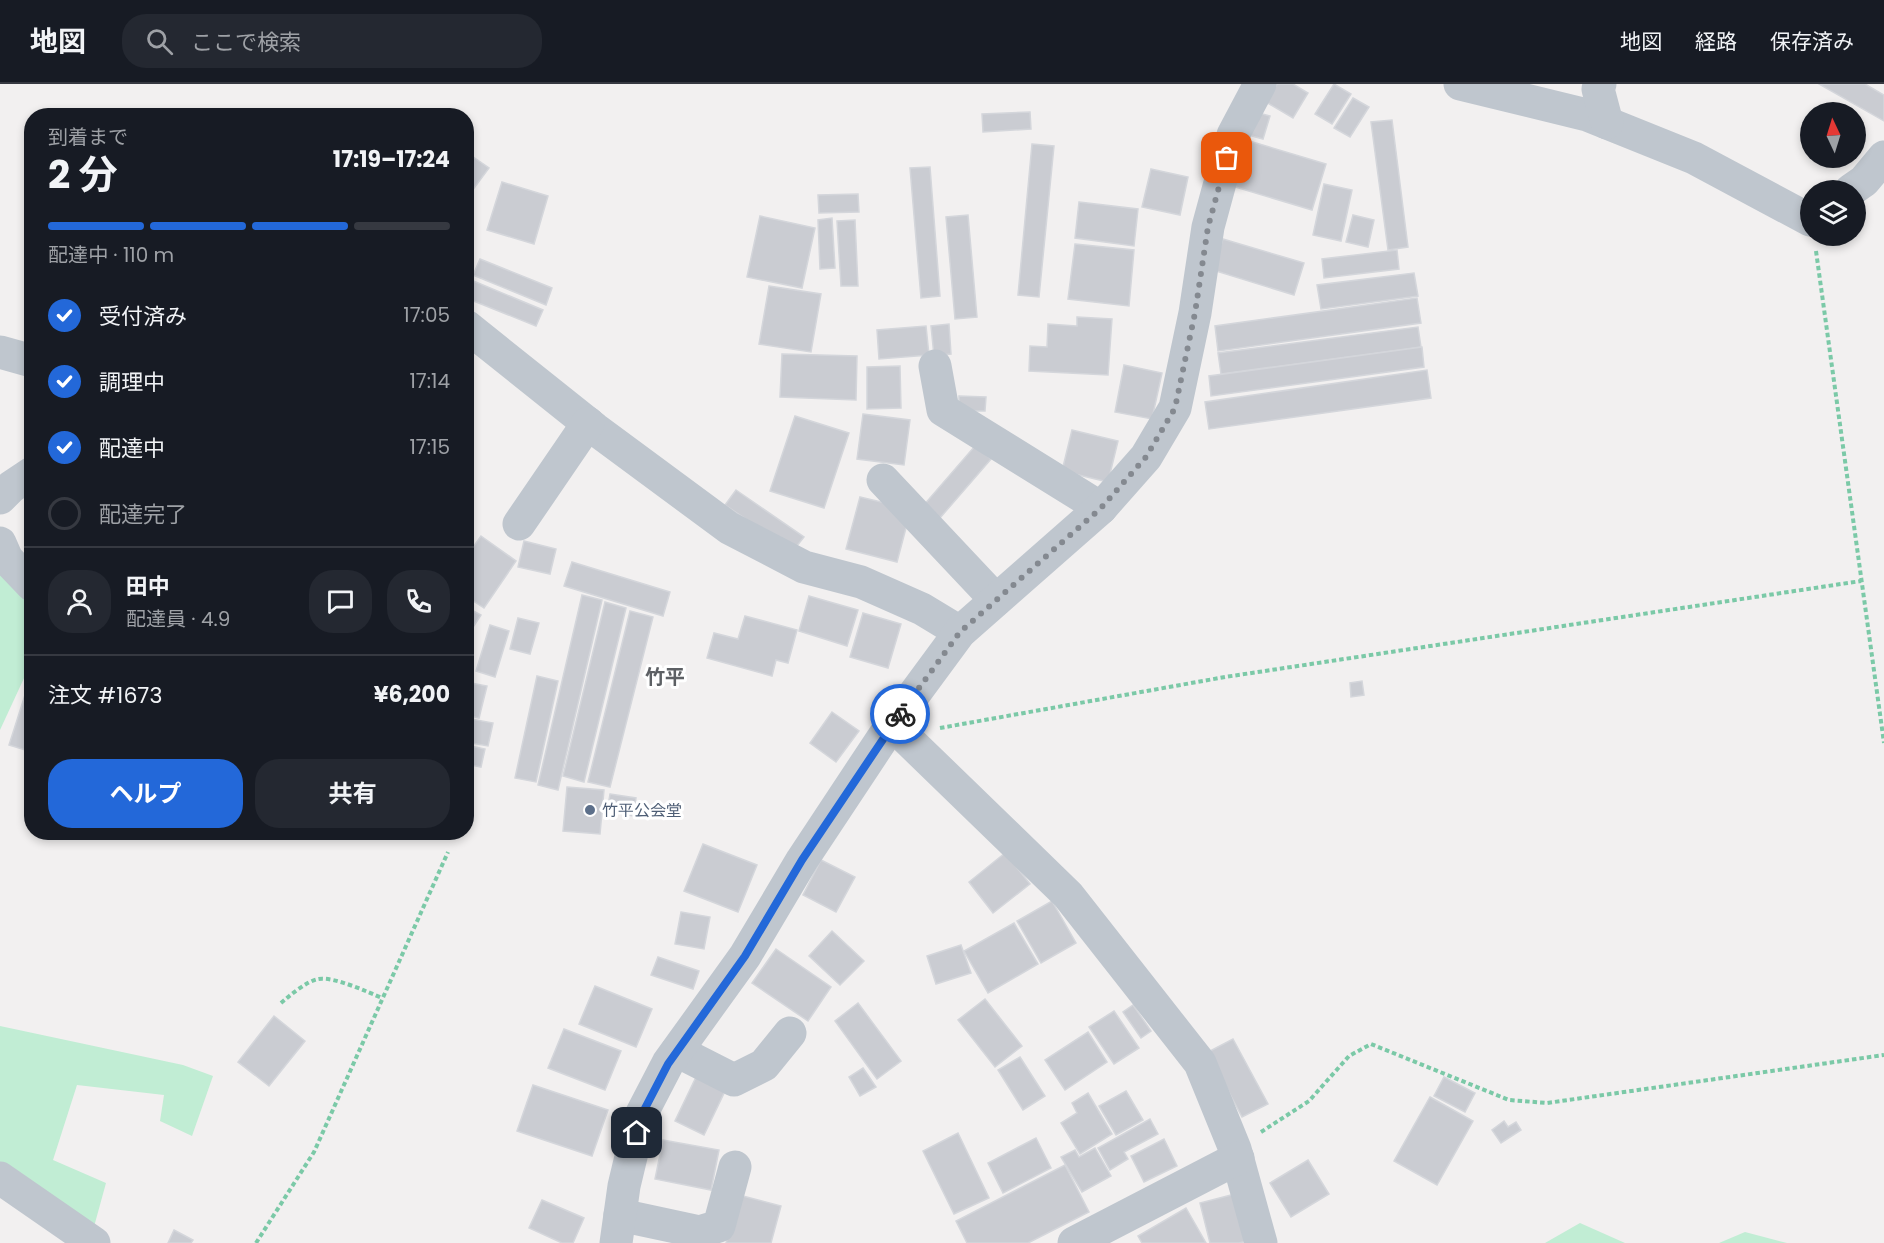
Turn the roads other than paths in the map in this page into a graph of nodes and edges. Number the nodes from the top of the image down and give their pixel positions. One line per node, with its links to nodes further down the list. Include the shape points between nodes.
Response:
1 (1260, 84): 16 (street, via 1233,135 1208,227 1175,408 1146,457)
2 (1460, 84): 4 (street)
3 (1600, 84): 4 (street)
4 (1607, 123): 7 (street, via 1694,158)
5 (1884, 157): 6 (street)
6 (1865, 180)
7 (1800, 225)
8 (474, 332): 12 (street)
9 (0, 352): 10 (street)
10 (24, 359)
11 (935, 366): 16 (street, via 943,410)
12 (588, 423): 17 (street); 21 (street, via 729,528 804,567 871,586)
13 (24, 478): 15 (street)
14 (883, 480): 20 (street)
15 (0, 498)
16 (1101, 508): 20 (street)
17 (519, 524)
18 (0, 543): 19 (street, via 7,559)
19 (24, 577)
20 (996, 600): 21 (street)
21 (960, 632): 22 (street)
22 (897, 732): 24 (street, via 802,860 745,956); 25 (street, via 1068,895 1200,1063)
23 (790, 1033): 24 (street, via 764,1065 734,1080)
24 (677, 1051): 28 (street, via 641,1116)
25 (1237, 1154): 30 (street); 31 (street)
26 (735, 1167): 28 (street, via 719,1226 699,1232)
27 (0, 1178): 29 (street)
28 (618, 1229)
29 (94, 1243)
30 (1074, 1243)
31 (1261, 1243)

